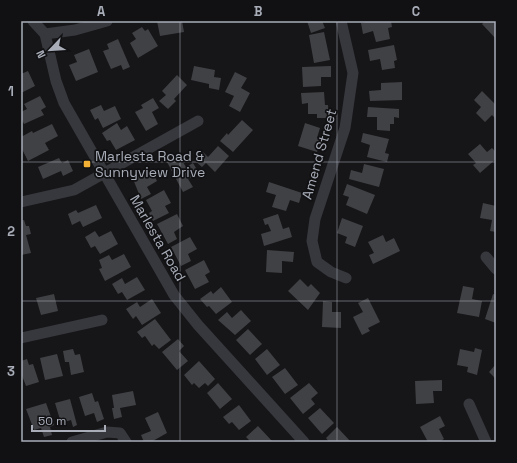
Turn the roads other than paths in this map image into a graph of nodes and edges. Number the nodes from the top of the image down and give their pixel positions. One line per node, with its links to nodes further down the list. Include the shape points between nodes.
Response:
1 (33, 21): 4 (street, Marlesta Road)
2 (107, 21): 4 (street, via 75,30)
3 (341, 21): 10 (street, Amend Street, via 353,73 345,128 315,219 312,241 317,262)
4 (45, 34): 6 (street, Marlesta Road, via 64,103)
5 (198, 121): 6 (street)
6 (104, 175): 7 (street, via 74,190); 16 (street, Marlesta Road, via 174,294 198,326)
7 (21, 202)
8 (486, 257): 9 (street)
9 (496, 269)
10 (346, 278)
11 (102, 320): 12 (street)
12 (21, 338)
13 (469, 404): 17 (street)
14 (72, 442): 15 (street, via 107,432 120,433)
15 (126, 442)
16 (304, 442)
17 (486, 442)

